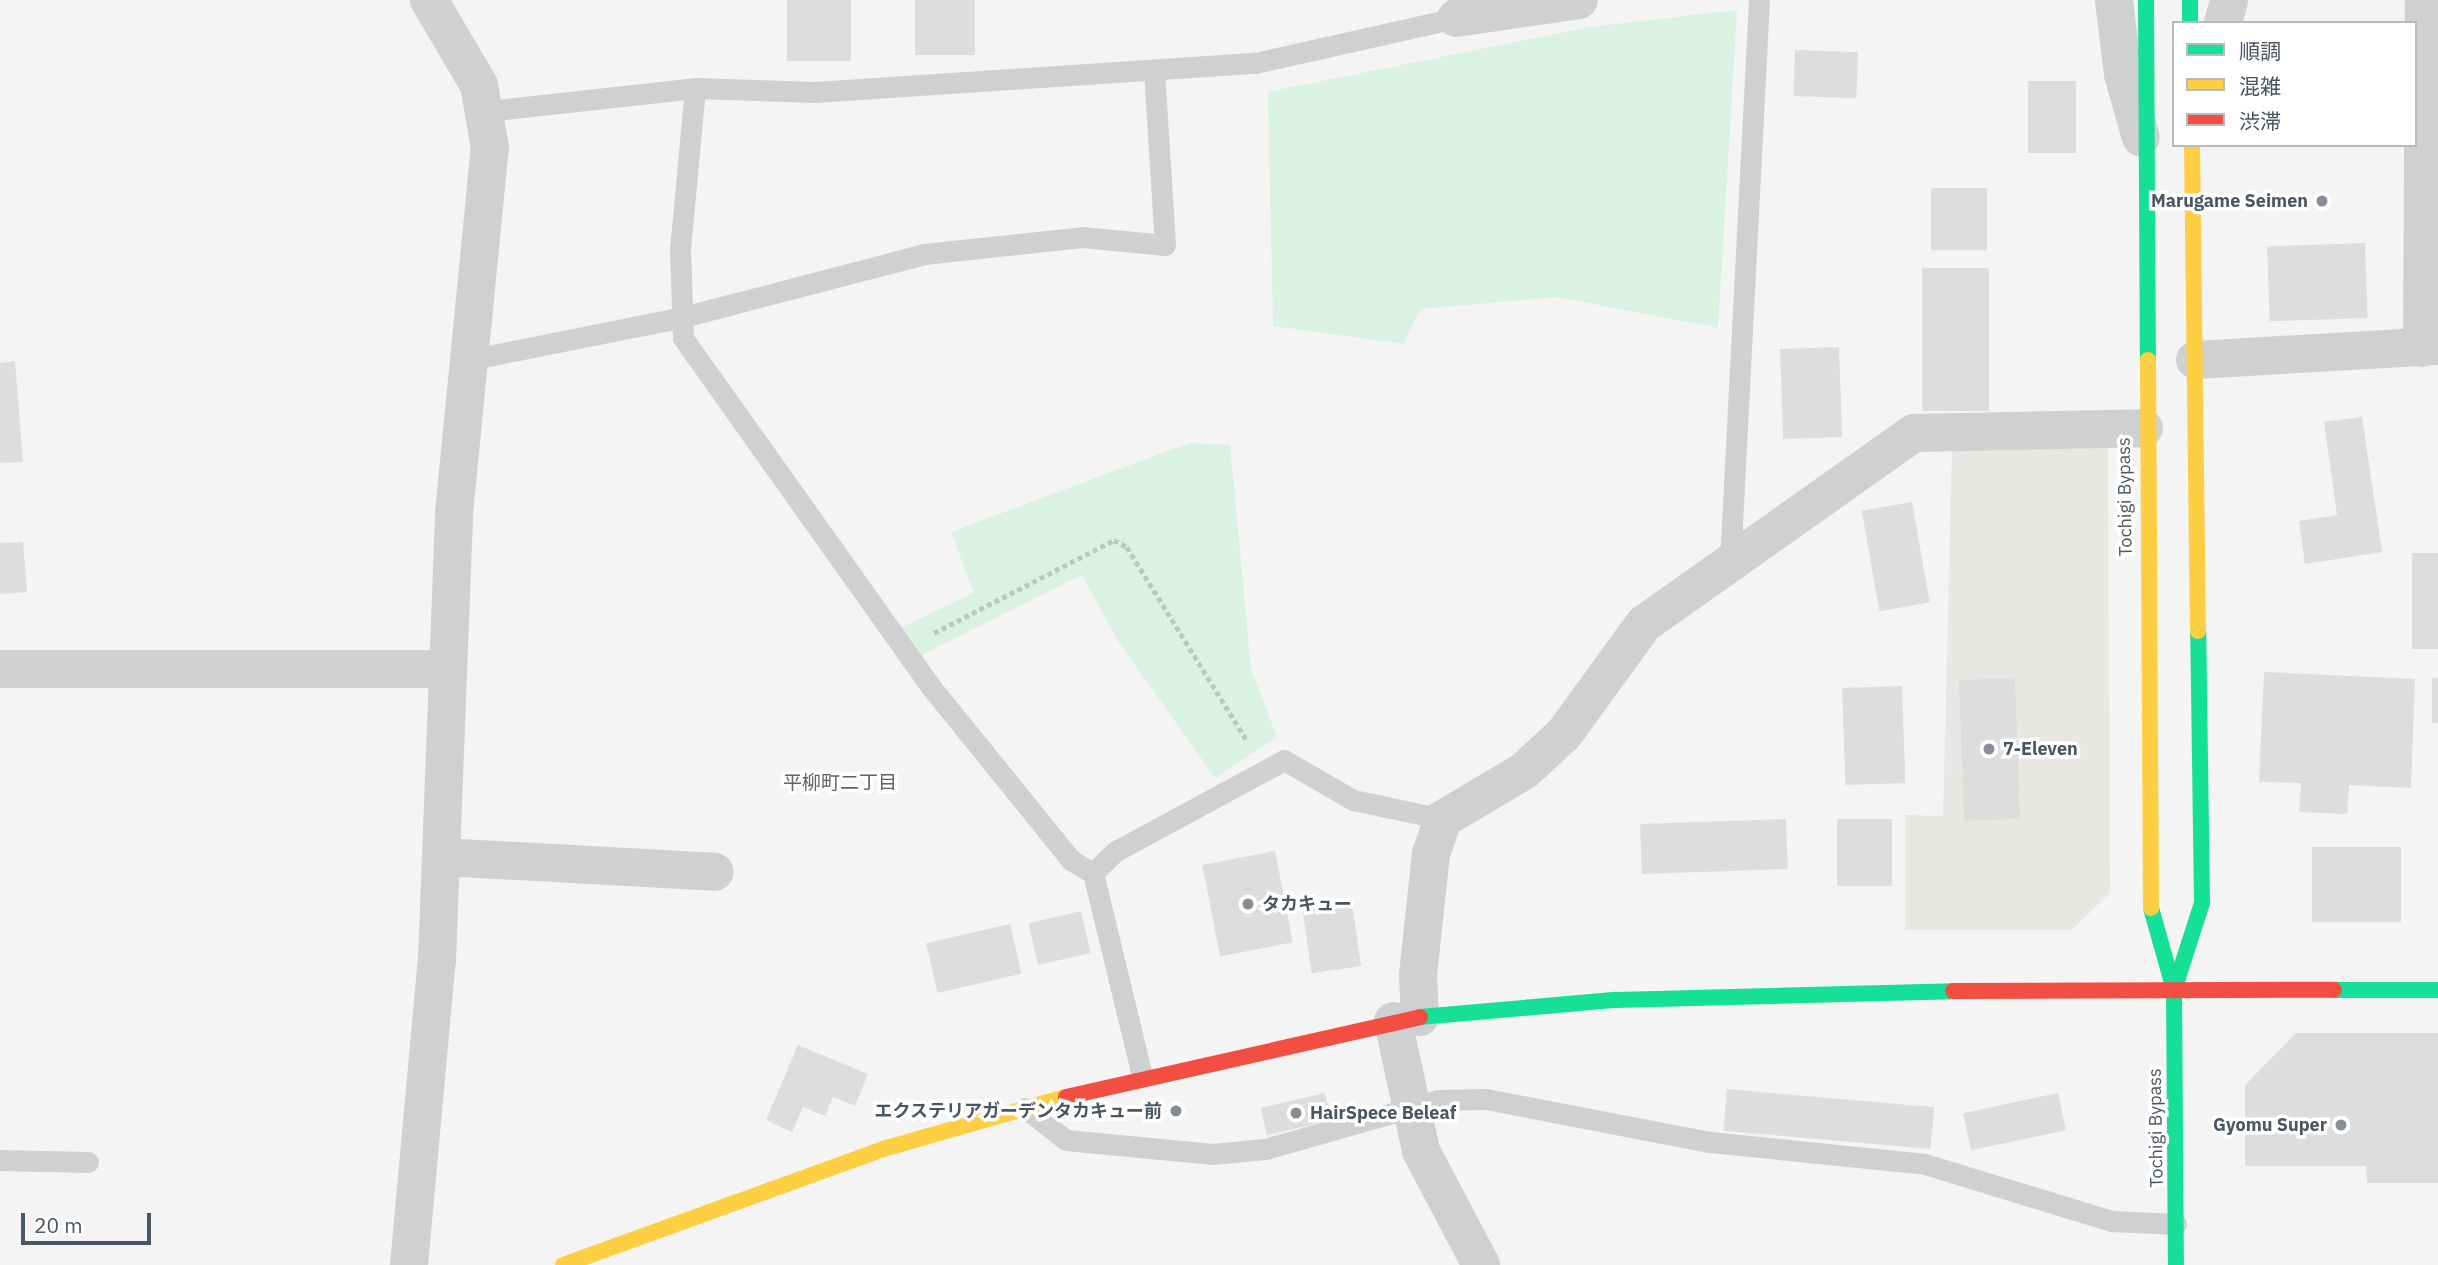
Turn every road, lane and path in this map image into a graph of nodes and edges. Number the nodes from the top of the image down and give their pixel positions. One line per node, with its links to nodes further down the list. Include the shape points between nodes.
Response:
1 (429, 0): 14 (street)
2 (1579, 0): 9 (street)
3 (1759, 0): 22 (lane)
4 (2114, 0): 16 (street, via 2123,74)
5 (2146, 0): 16 (main road, Tochigi Bypass)
6 (2190, 0): 10 (main road)
7 (2229, 0): 11 (street)
8 (2424, 0): 18 (street)
9 (1456, 18): 12 (lane, via 1289,58)
10 (2190, 21)
11 (2224, 21)
12 (1154, 70): 13 (lane, via 815,92); 17 (lane, via 1165,245 1082,237 924,254)
13 (695, 88): 14 (lane); 17 (lane)
14 (487, 111): 19 (street, via 488,190)
15 (2192, 147): 20 (main road, Tochigi Bypass)
16 (2146, 156): 21 (main road, Tochigi Bypass)
17 (679, 318): 19 (lane); 23 (lane, via 683,338)
18 (2430, 347): 20 (street)
19 (468, 360): 24 (street)
20 (2195, 360): 31 (main road, Tochigi Bypass, via 2202,903)
21 (2144, 428): 22 (street, via 1914,433); 31 (main road, Tochigi Bypass, via 2150,903)
22 (1730, 563): 27 (street, via 1644,624 1564,734 1524,771)
23 (905, 648): 26 (path, via 1114,540 1126,547); 30 (lane, via 1071,860)
24 (447, 669): 25 (street); 28 (street)
25 (0, 670)
26 (1265, 765): 27 (lane, via 1284,760 1353,800); 30 (lane, via 1116,851)
27 (1443, 819): 33 (street, via 1432,854)
28 (442, 857): 29 (street); 40 (street)
29 (715, 872)
30 (1093, 873): 34 (lane)
31 (2174, 990): 32 (main road); 33 (main road, via 1845,991 1616,1000); 39 (main road, Tochigi Bypass)
32 (2438, 990)
33 (1407, 1019): 34 (main road); 36 (street)
34 (1142, 1076): 35 (main road)
35 (1025, 1108): 36 (lane, via 1066,1140 1213,1154 1265,1149); 41 (main road, via 883,1149)
36 (1408, 1110): 39 (lane, via 1438,1100 1486,1099 1710,1142 1925,1164 2111,1221); 42 (street, via 1421,1151)
37 (0, 1160): 38 (lane)
38 (88, 1162)
39 (2176, 1224): 43 (main road, Tochigi Bypass)
40 (409, 1265)
41 (563, 1265)
42 (1481, 1265)
43 (2176, 1265)

